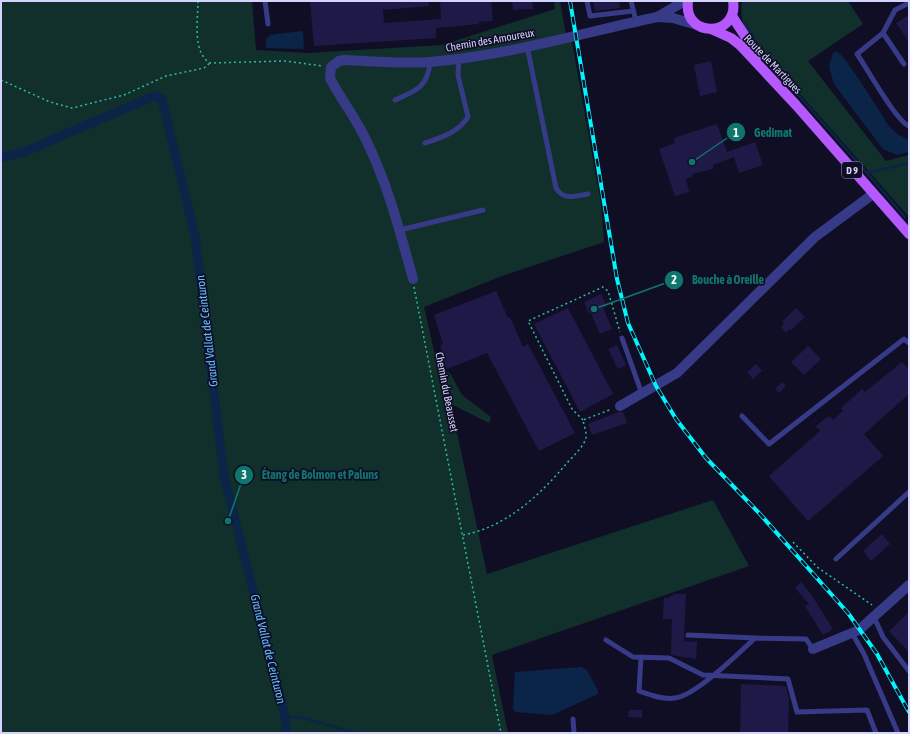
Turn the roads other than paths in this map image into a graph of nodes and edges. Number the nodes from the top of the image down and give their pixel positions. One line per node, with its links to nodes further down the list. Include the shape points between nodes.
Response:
1 (265, 1): 11 (lane)
2 (587, 1): 7 (lane, via 590,16)
3 (631, 1): 7 (lane)
4 (686, 1): 9 (street, Chemin des Amoureux); 12 (main road, via 688,14)
5 (734, 2): 8 (main road)
6 (909, 3): 14 (lane, via 895,10)
7 (633, 11): 10 (lane)
8 (732, 16): 13 (main road, via 723,26); 20 (main road, Route de Martigues / D 9, via 753,50)
9 (657, 17): 10 (street, Chemin des Amoureux); 12 (street, Chemin des Amoureux, via 673,18)
10 (636, 22): 15 (street, Chemin des Amoureux)
11 (268, 24)
12 (697, 25): 13 (main road, Route de Martigues)
13 (710, 29): 20 (main road, Route de Martigues / D 9, via 740,45)
14 (883, 33): 18 (lane); 21 (lane, via 857,54 904,124)
15 (527, 46): 16 (street, Chemin des Amoureux); 23 (lane, via 556,188 568,198)
16 (459, 58): 17 (street, Chemin des Amoureux); 22 (lane, via 458,76 468,117 462,125)
17 (430, 62): 19 (lane, via 427,78 420,88); 26 (street, Chemin des Amoureux, via 344,60 334,63 330,70 330,78 367,141)
18 (904, 64)
19 (395, 100)
20 (796, 105): 24 (main road, Route de Martigues / D 9)
21 (909, 126)
22 (425, 144)
23 (588, 194)
24 (873, 194): 27 (main road, Route de Martigues / D 9); 31 (street, via 815,238 677,373)
25 (483, 210): 26 (lane)
26 (400, 230): 28 (street)
27 (909, 234)
28 (413, 279)
29 (622, 338): 31 (lane)
30 (909, 343): 33 (lane, via 904,339 769,444)
31 (642, 394): 32 (street)
32 (620, 406)
33 (742, 416)
34 (909, 492): 35 (lane)
35 (836, 559)
36 (909, 585): 37 (street)
37 (877, 614): 38 (street, via 860,630); 44 (lane, via 883,637)
38 (852, 633): 42 (street); 49 (lane, via 864,654)
39 (688, 635): 40 (lane)
40 (754, 638): 42 (lane, via 806,639); 45 (lane)
41 (606, 640): 43 (lane, via 633,657)
42 (813, 649)
43 (641, 657): 45 (lane, via 669,658 703,674); 45 (lane, via 639,691 652,696 676,698 699,687)
44 (909, 671)
45 (714, 675): 48 (lane, via 788,679 797,712 867,710)
46 (573, 719): 47 (lane)
47 (574, 733)
48 (876, 733)
49 (898, 733)

